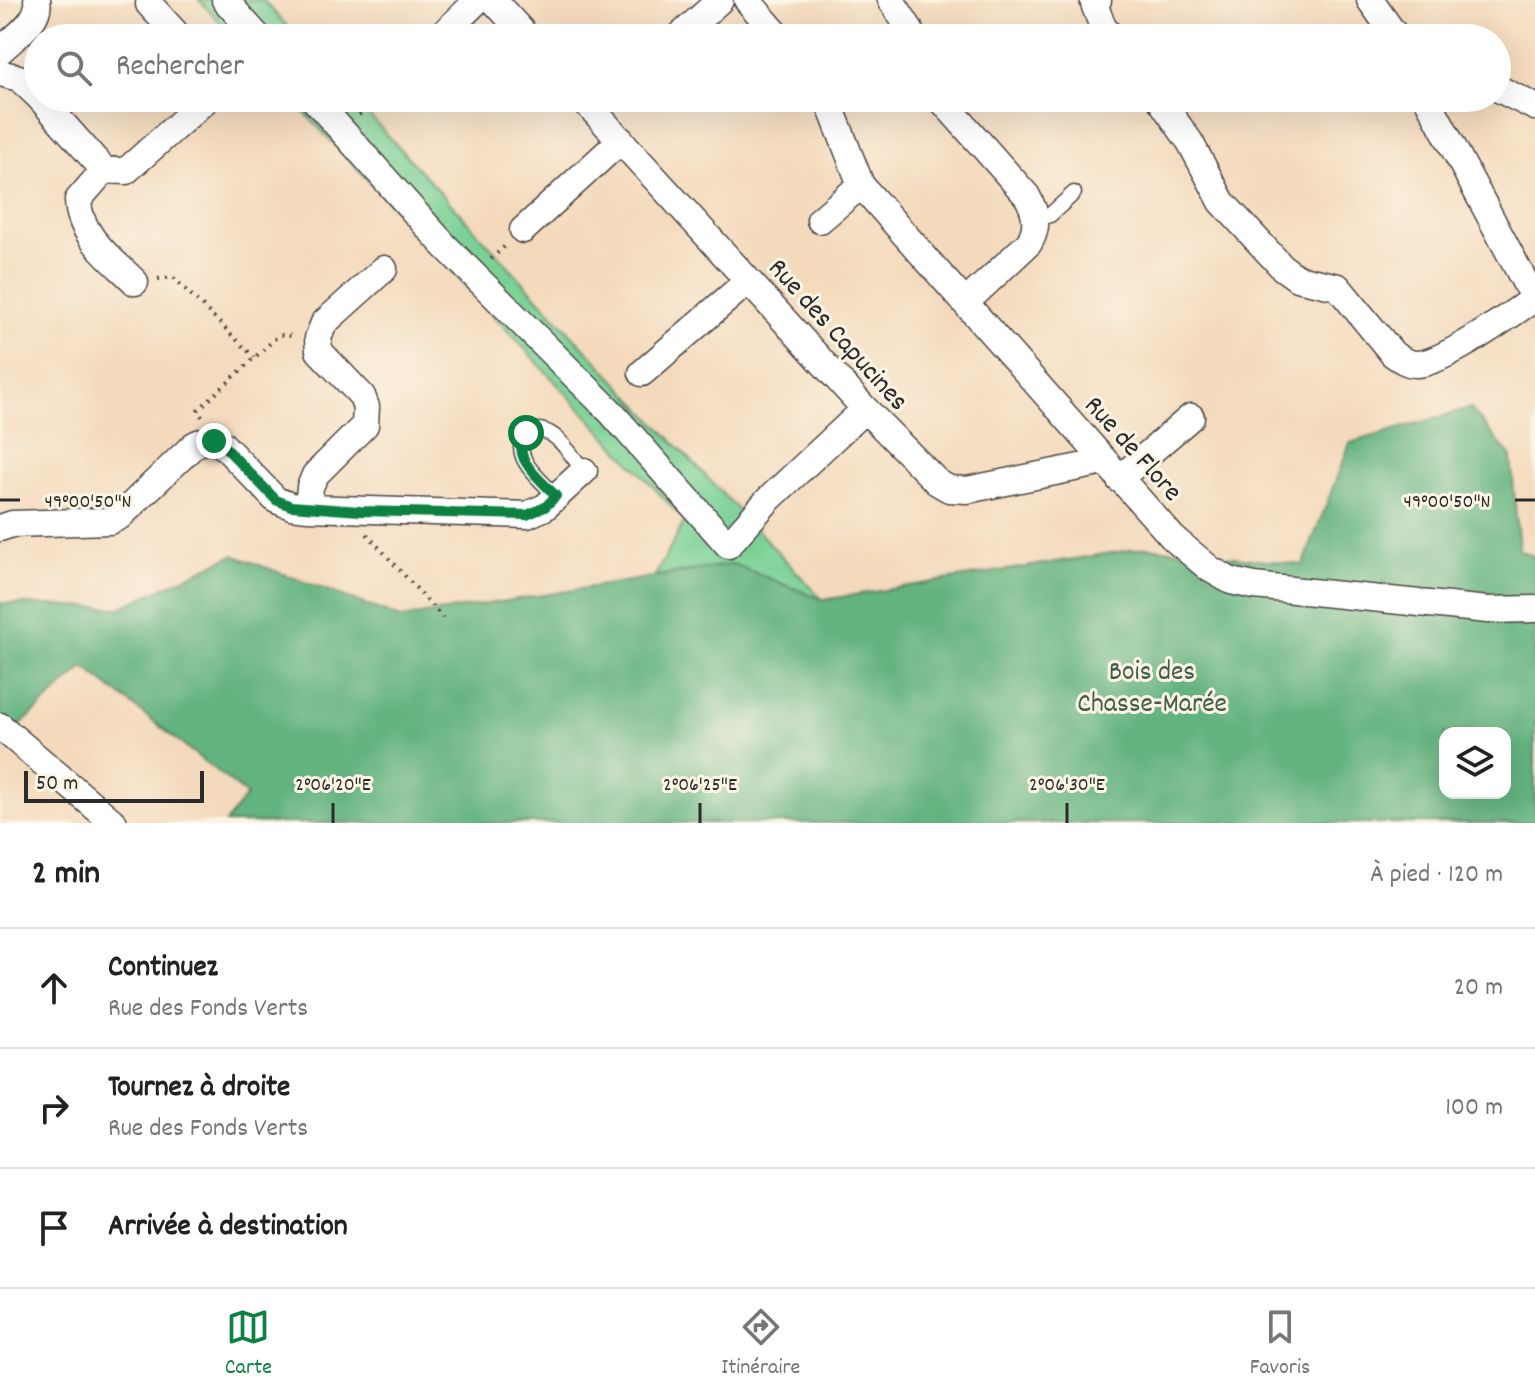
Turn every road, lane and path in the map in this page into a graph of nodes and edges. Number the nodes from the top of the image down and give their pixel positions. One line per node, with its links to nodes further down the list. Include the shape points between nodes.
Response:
1 (37, 0): 11 (street, via 38,10)
2 (225, 0): 13 (street)
3 (478, 0): 14 (street)
4 (493, 0): 15 (street)
5 (720, 0): 16 (street)
6 (747, 0): 17 (street)
7 (891, 0): 18 (street)
8 (1098, 0): 19 (street, via 1095,10)
9 (1370, 0): 20 (street)
10 (149, 4): 12 (street)
11 (29, 24)
12 (167, 24)
13 (246, 24)
14 (453, 24)
15 (515, 24)
16 (693, 24)
17 (768, 24)
18 (906, 24)
19 (1104, 24)
20 (1387, 24)
21 (24, 28): 22 (street)
22 (0, 51)
23 (0, 73): 24 (street)
24 (24, 83)
25 (1511, 95): 26 (street)
26 (1535, 107)
27 (52, 112): 36 (street)
28 (192, 112): 36 (street, via 126,171)
29 (325, 112): 43 (street)
30 (602, 112): 35 (street, Rue des Capucines)
31 (838, 112): 37 (street, Rue de Flore)
32 (952, 112): 39 (street, via 1027,196)
33 (1169, 112): 46 (street, via 1214,191 1282,267 1297,278 1338,287 1402,361 1426,363 1446,354)
34 (1434, 112): 46 (street)
35 (621, 140): 41 (street); 44 (street, Rue des Capucines)
36 (104, 170): 45 (street, via 78,200 78,214 86,232)
37 (861, 185): 40 (street); 47 (street, Rue de Flore)
38 (1074, 193): 39 (lane, via 1050,215)
39 (1036, 219): 47 (street, via 1029,243)
40 (820, 220)
41 (523, 230): 43 (path)
42 (384, 269): 48 (street, via 324,323)
43 (475, 274): 51 (street, via 609,410 728,545)
44 (748, 281): 50 (street); 51 (street, Rue des Capucines)
45 (135, 282): 49 (path, via 173,277)
46 (1535, 300)
47 (966, 302): 55 (street, Rue de Flore)
48 (318, 338): 49 (path, via 279,335); 57 (street, via 319,351 362,396 366,416 365,425 315,475)
49 (254, 357): 53 (path, via 198,410)
50 (642, 373)
51 (865, 409): 55 (street, Rue des Capucines, via 919,466 949,489)
52 (1191, 417): 55 (street)
53 (208, 441): 57 (street, via 223,445 276,500); 59 (street, via 194,445 110,521)
54 (584, 471): 56 (street); 56 (lane, via 551,433 526,433 522,457)
55 (1112, 471): 60 (street, Rue de Flore, via 1173,538 1231,581 1488,610)
56 (556, 496): 58 (street, via 527,515)
57 (308, 508): 58 (street)
58 (360, 511): 61 (path, via 364,530)
59 (0, 528)
60 (1535, 609)
61 (443, 618)
62 (0, 726): 63 (street)
63 (114, 823)

